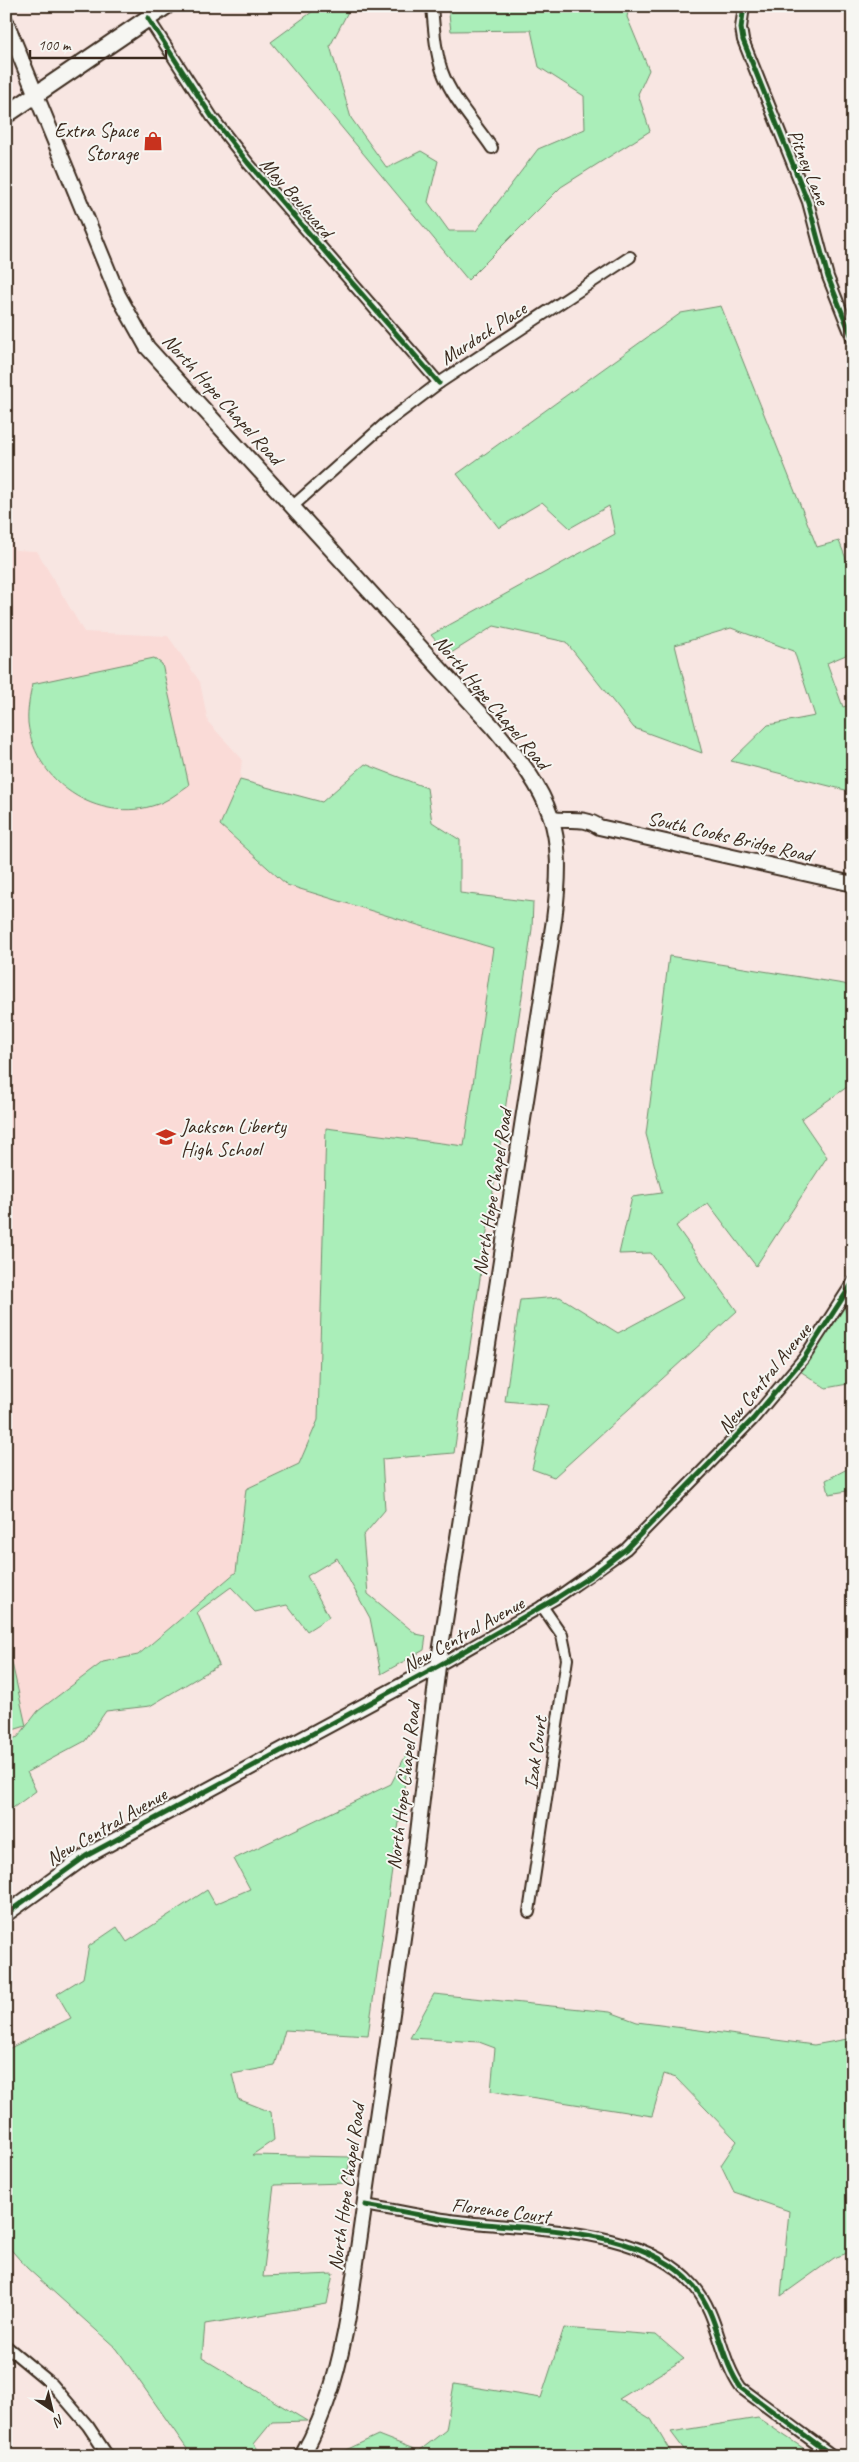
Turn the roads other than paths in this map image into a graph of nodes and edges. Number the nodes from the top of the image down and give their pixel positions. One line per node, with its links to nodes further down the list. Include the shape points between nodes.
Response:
1 (166, 6): 4 (main road)
2 (432, 6): 8 (street, via 435,43 443,71)
3 (744, 6): 10 (street, Pitney Lane, via 743,40 808,202 828,277)
4 (148, 18): 6 (main road); 11 (street, May Boulevard, via 212,118 248,164)
5 (6, 22): 6 (main road, North Hope Chapel Road)
6 (36, 94): 7 (main road); 12 (main road, North Hope Chapel Road, via 118,295 148,348)
7 (6, 115)
8 (492, 148)
9 (630, 257): 11 (street, Murdock Place)
10 (853, 340)
11 (439, 383): 12 (street, Murdock Place, via 386,423)
12 (293, 506): 13 (main road, North Hope Chapel Road, via 511,749)
13 (558, 820): 14 (main road, South Cooks Bridge Road, via 576,827 599,828); 19 (main road, North Hope Chapel Road, via 559,881 554,920)
14 (853, 884)
15 (853, 1282): 16 (street, New Central Avenue)
16 (848, 1292): 17 (street); 18 (street, New Central Avenue, via 798,1365 753,1419 664,1512 626,1549 591,1576)
17 (853, 1312)
18 (542, 1606): 19 (street, New Central Avenue); 20 (street, Izak Court, via 562,1635 567,1659)
19 (438, 1666): 21 (main road, New Central Avenue, via 86,1856); 22 (main road, North Hope Chapel Road, via 417,1841)
20 (529, 1912)
21 (6, 1914)
22 (364, 2205): 25 (main road, North Hope Chapel Road, via 340,2365 319,2423); 26 (street, Florence Court, via 458,2221 597,2237 646,2252 683,2275 703,2298 723,2354 741,2388)
23 (6, 2346): 24 (street, via 52,2384 88,2426)
24 (108, 2456)
25 (302, 2456)
26 (833, 2456)

